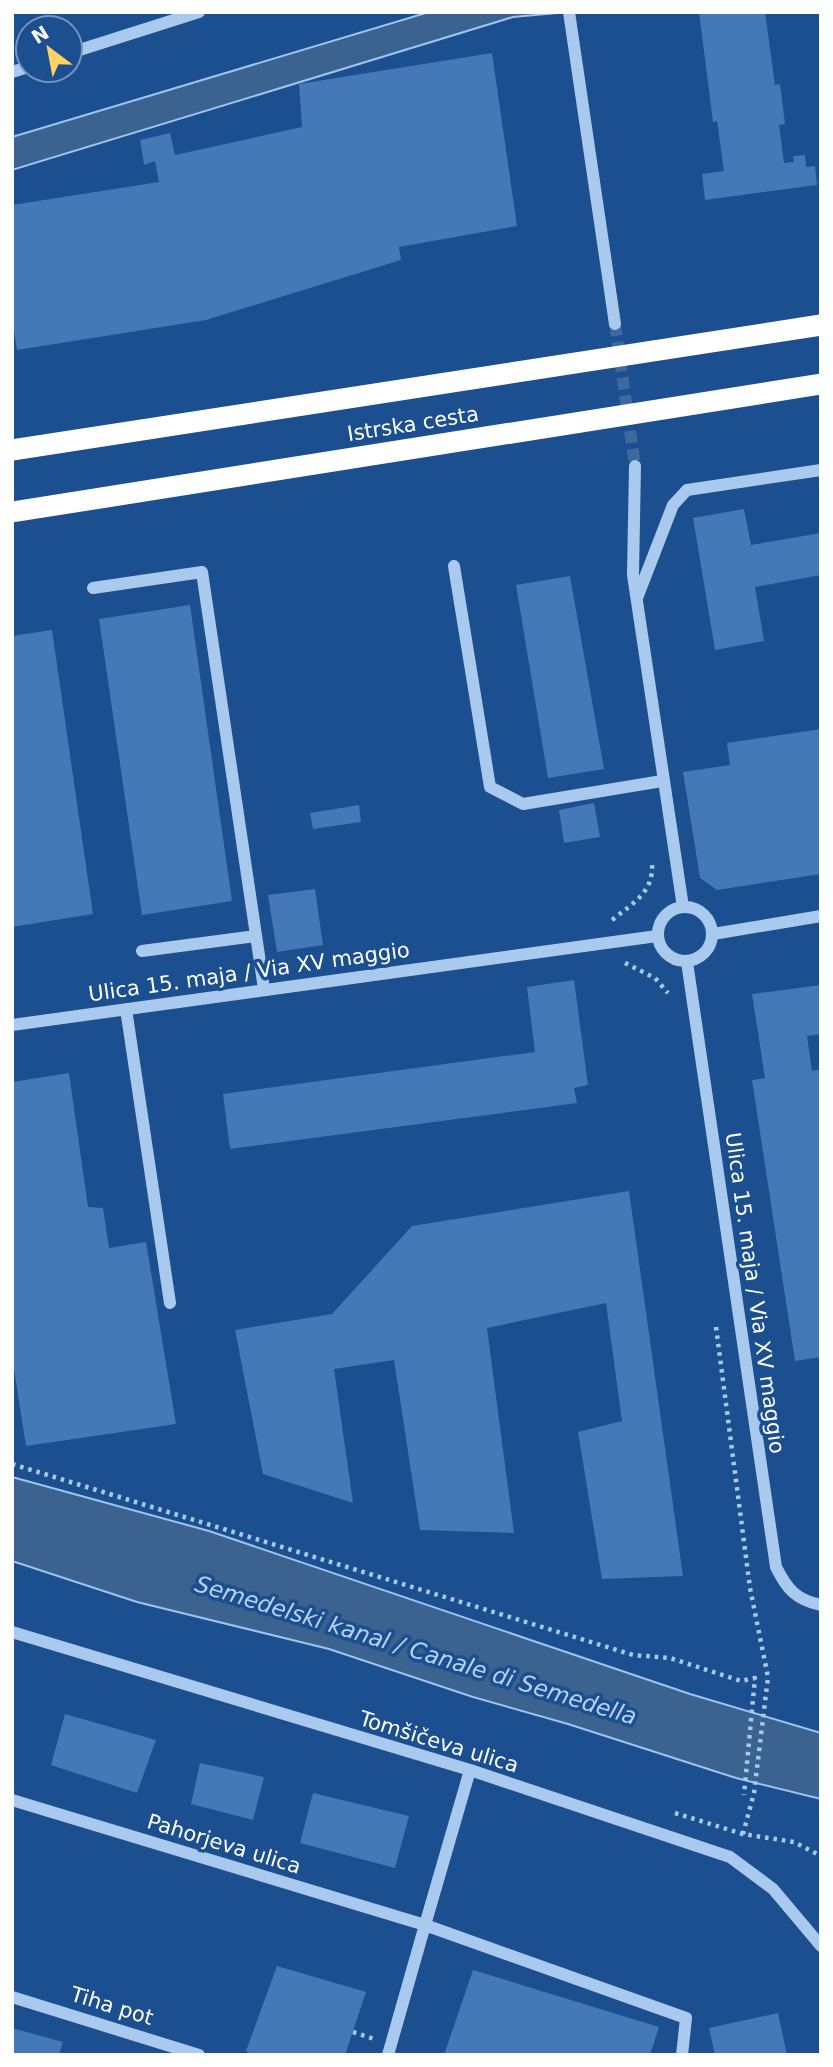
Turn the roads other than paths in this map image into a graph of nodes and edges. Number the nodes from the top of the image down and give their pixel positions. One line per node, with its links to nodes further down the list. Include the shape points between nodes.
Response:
1 (199, 12): 3 (street)
2 (570, 15): 4 (street)
3 (84, 49)
4 (615, 324)
5 (821, 325): 7 (highway, Istrska cesta)
6 (821, 384): 10 (highway, Istrska cesta)
7 (12, 450)
8 (635, 466): 15 (street)
9 (821, 470): 15 (street, via 687,490 673,505)
10 (34, 509): 11 (highway, Istrska cesta); 12 (highway)
11 (12, 512)
12 (12, 519)
13 (454, 566): 16 (street, via 490,787 523,804)
14 (93, 588): 20 (street, via 202,572)
15 (636, 598): 16 (street)
16 (662, 781): 17 (street)
17 (683, 907): 19 (street, via 704,914); 21 (street, via 665,916)
18 (821, 916): 19 (street)
19 (713, 934): 23 (street, via 705,953)
20 (256, 936): 22 (street); 24 (street)
21 (657, 936): 23 (street, via 664,952); 24 (street, Ulica 15. maja / Via XV maggio)
22 (142, 951)
23 (687, 962): 28 (street, Ulica 15. maja / Via XV maggio, via 776,1567 787,1588 803,1601)
24 (264, 989): 25 (street, Ulica 15. maja / Via XV maggio)
25 (125, 1009): 26 (street, Ulica 15. maja / Via XV maggio); 27 (street)
26 (12, 1025)
27 (170, 1303)
28 (821, 1605)
29 (12, 1632): 30 (street, Tomšičeva ulica)
30 (470, 1770): 32 (street); 33 (street, Tomšičeva ulica, via 730,1857 774,1889)
31 (12, 1800): 32 (street, Pahorjeva ulica)
32 (425, 1925): 36 (street); 37 (street, Pahorjeva ulica, via 686,2018)
33 (821, 1946)
34 (12, 1997): 35 (street, Tiha pot)
35 (199, 2055)
36 (388, 2055)
37 (682, 2055)

